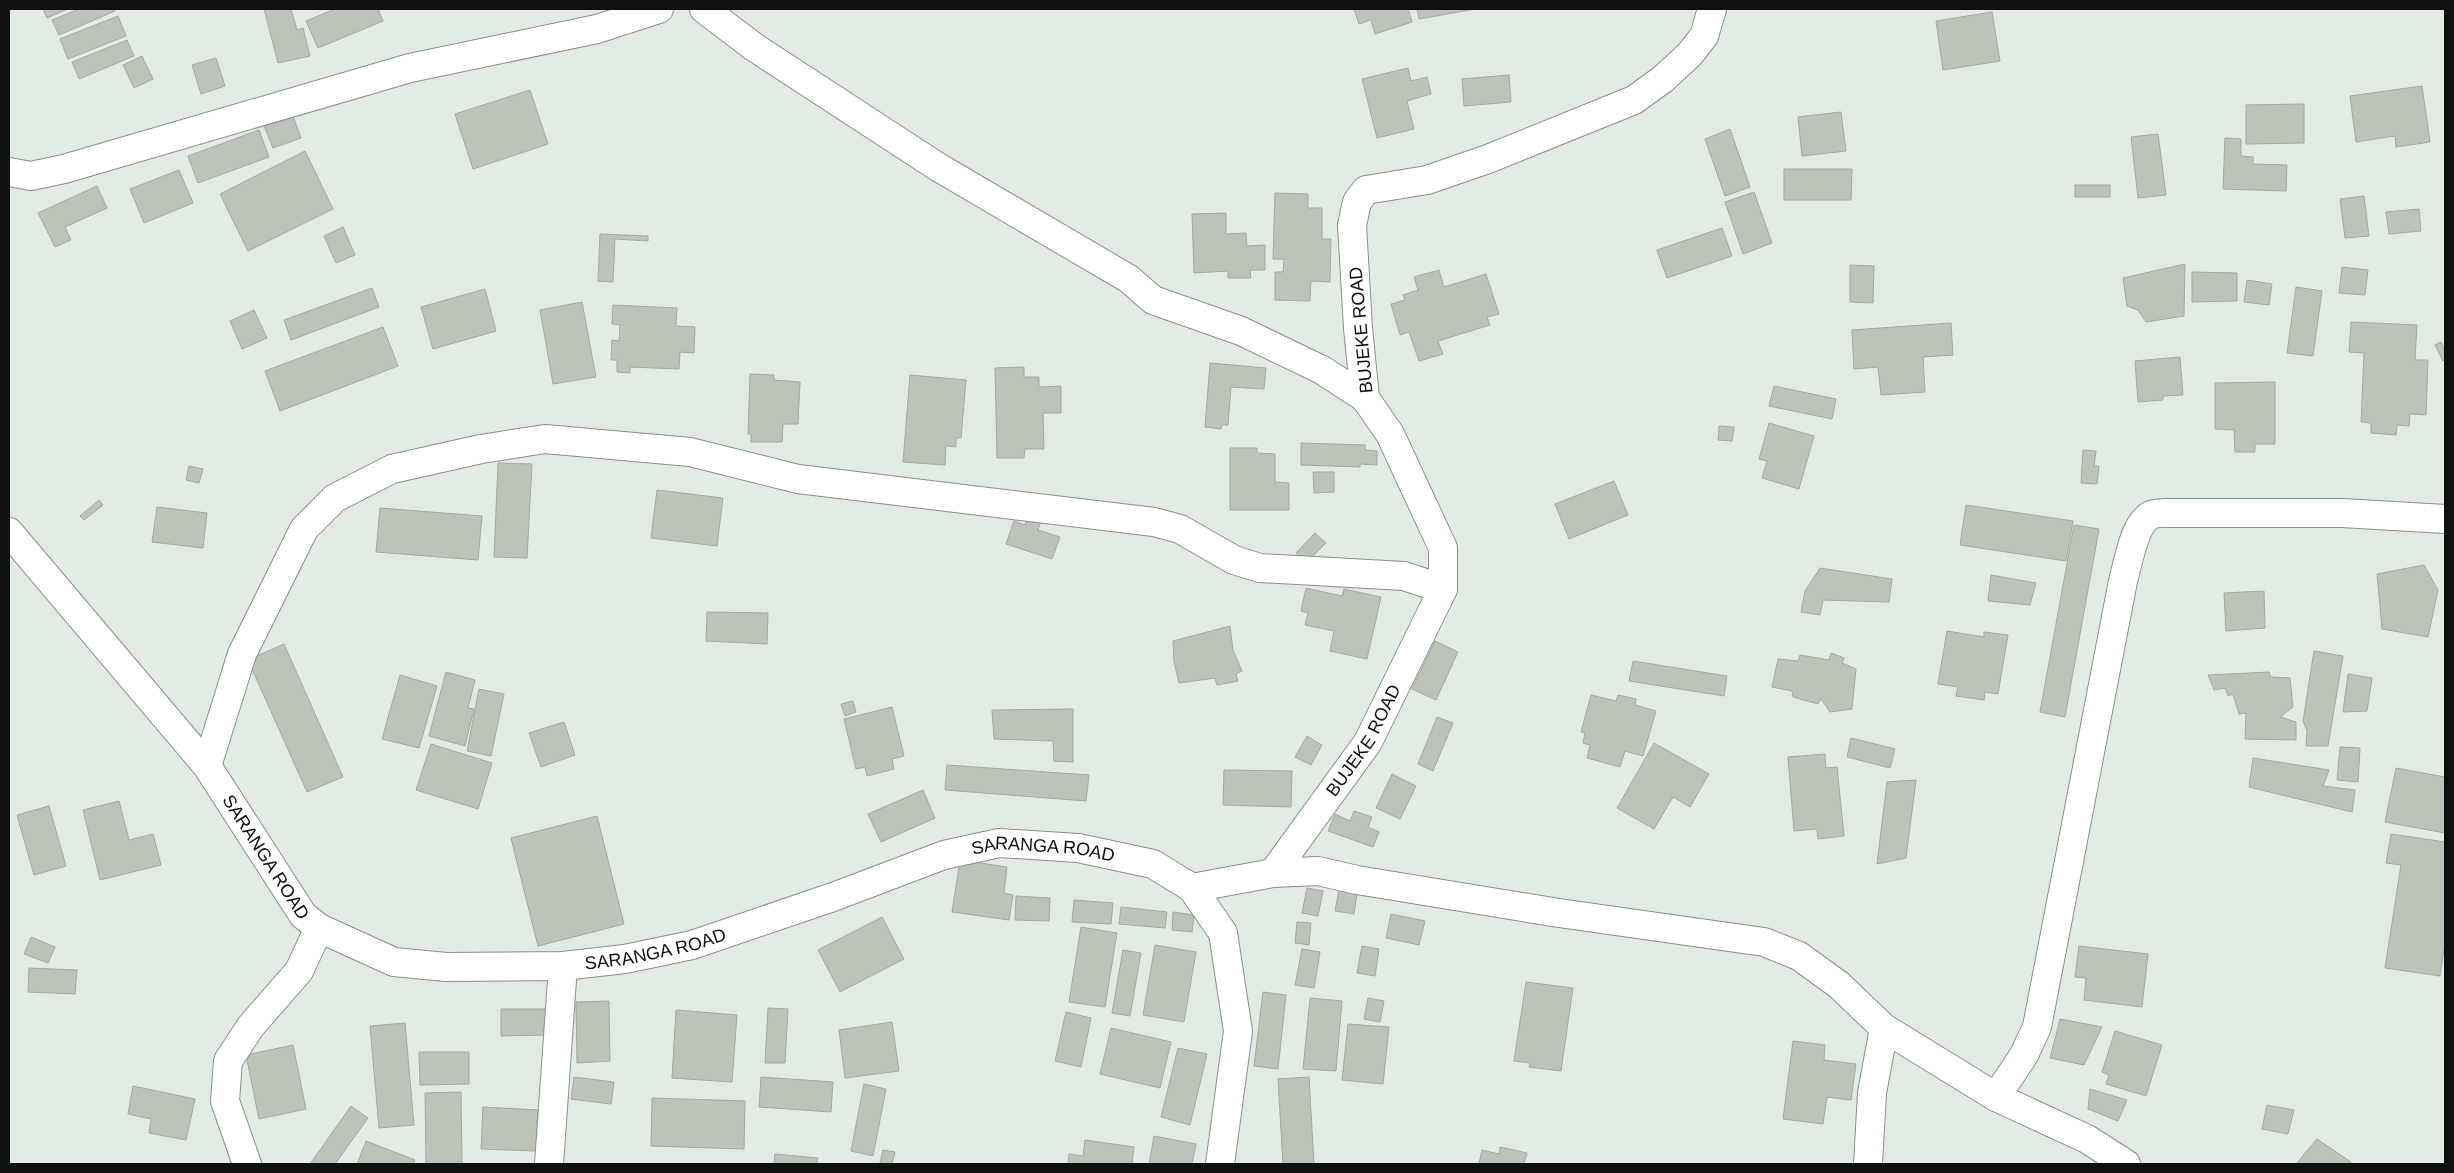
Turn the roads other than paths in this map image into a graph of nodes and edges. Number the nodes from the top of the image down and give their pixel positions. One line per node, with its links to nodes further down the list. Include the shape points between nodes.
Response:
1 (659, 9): 4 (street, via 597,29 410,68 64,170 31,176)
2 (704, 9): 5 (street, via 754,47 938,167 1129,280 1153,300 1241,331 1322,370)
3 (1712, 9): 5 (street, BUJEKE ROAD, via 1704,36 1690,54 1634,100 1427,180 1366,190 1358,202 1352,225)
4 (9, 172)
5 (1365, 398): 8 (street, BUJEKE ROAD, via 1390,434 1444,548)
6 (2445, 519): 15 (street, via 2342,513 2175,513 2151,515 2142,523 2134,539 2123,581 2036,1027 2024,1055)
7 (9, 532): 9 (street, SARANGA ROAD)
8 (1444, 589): 9 (street, via 1404,576 1260,568 1234,560 1180,529 1154,522 798,479 690,452 545,439 481,449 392,469 335,498 304,529 264,605 242,654); 10 (street, BUJEKE ROAD, via 1368,742)
9 (206, 766): 12 (street, SARANGA ROAD, via 304,915)
10 (1273, 873): 11 (street); 14 (street, via 1318,871 1550,911 1764,942 1799,956 1839,985)
11 (1192, 888): 13 (street, SARANGA ROAD, via 1153,864 1078,848 999,843 944,855 692,945 625,959); 18 (street, SARANGA ROAD, via 1223,934 1238,1031)
12 (319, 928): 13 (street, SARANGA ROAD, via 394,962 446,967); 16 (street, via 299,971 251,1026 228,1060 225,1101)
13 (563, 966): 17 (street)
14 (1884, 1028): 15 (street); 19 (street, via 1872,1093)
15 (1996, 1097): 20 (street, via 2087,1139)
16 (246, 1164)
17 (549, 1164)
18 (1220, 1164)
19 (1868, 1164)
20 (2126, 1164)

